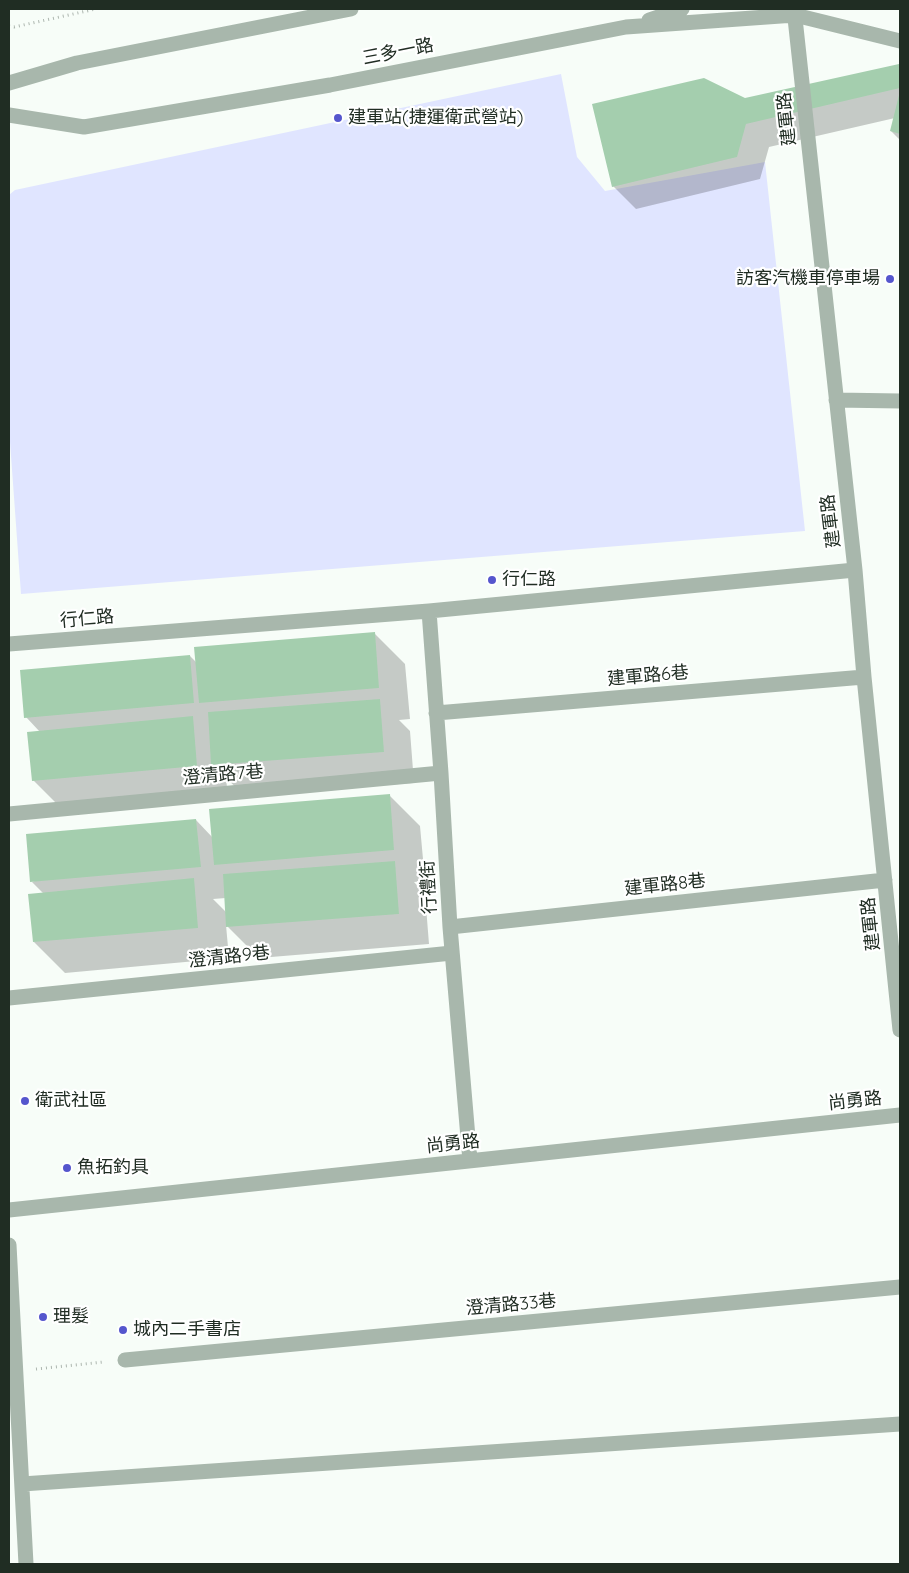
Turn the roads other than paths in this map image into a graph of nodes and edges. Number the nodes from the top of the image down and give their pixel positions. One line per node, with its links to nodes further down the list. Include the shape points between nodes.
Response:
1 (351, 9): 6 (street, via 77,63)
2 (682, 9): 4 (street)
3 (795, 12): 4 (street, 三多一路); 5 (street, 三多一路); 8 (street, 建軍路)
4 (626, 28): 7 (street, 三多一路, via 340,83 84,127)
5 (900, 41)
6 (9, 83)
7 (9, 115)
8 (836, 400): 9 (street); 10 (street, 建軍路)
9 (900, 401)
10 (855, 570): 11 (street, 行仁路); 13 (street, 建軍路)
11 (428, 611): 12 (street, 行仁路); 14 (street, 行禮街)
12 (9, 644)
13 (864, 677): 14 (street, 建軍路6巷); 17 (street, 建軍路)
14 (436, 713): 15 (street, 行禮街)
15 (441, 773): 16 (street, 澄清路7巷); 18 (street, 行禮街)
16 (9, 814)
17 (885, 880): 18 (street, 建軍路8巷); 21 (street, 建軍路)
18 (450, 927): 19 (street, 行禮街)
19 (452, 954): 20 (street, 澄清路9巷); 23 (street, 行禮街)
20 (9, 998)
21 (900, 1030)
22 (900, 1115): 23 (street, 尚勇路)
23 (470, 1161): 24 (street, 尚勇路)
24 (9, 1210)
25 (9, 1245): 29 (street)
26 (900, 1287): 27 (street, 澄清路33巷)
27 (125, 1360)
28 (900, 1424): 29 (street)
29 (22, 1484): 30 (street)
30 (26, 1564)

